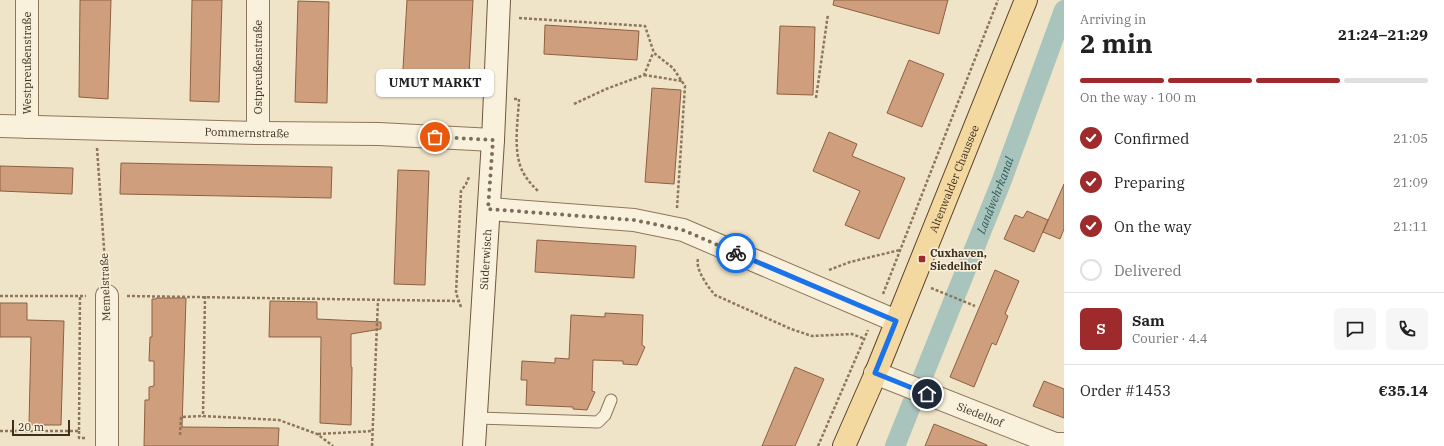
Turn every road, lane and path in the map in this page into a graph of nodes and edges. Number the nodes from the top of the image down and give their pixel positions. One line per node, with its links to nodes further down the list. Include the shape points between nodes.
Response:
1 (27, 0): 15 (street, Westpreußenstraße)
2 (258, 0): 17 (street, Ostpreußenstraße)
3 (499, 0): 18 (street, Süderwisch)
4 (998, 0): 24 (path)
5 (1025, 0): 36 (main road, Altenwalder Chaussee)
6 (828, 14): 11 (path)
7 (519, 18): 8 (path, via 645,26)
8 (654, 53): 9 (path); 10 (path, via 673,68)
9 (644, 75): 10 (path); 13 (path)
10 (682, 81): 22 (path, via 685,86)
11 (816, 98)
12 (514, 99): 20 (path, via 519,99 519,162 523,173)
13 (574, 104)
14 (0, 126): 15 (street, Pommernstraße)
15 (27, 127): 16 (street, Pommernstraße)
16 (96, 129): 17 (street, Pommernstraße); 29 (path, Memelstraße)
17 (258, 133): 18 (street, Pommernstraße, via 379,134)
18 (493, 140): 21 (street, Süderwisch)
19 (471, 171): 32 (path, via 461,191 456,293)
20 (542, 195)
21 (488, 209): 22 (street, via 634,220); 42 (street, Süderwisch)
22 (676, 228): 23 (street)
23 (704, 239): 25 (street); 37 (path, via 697,263 707,286 715,295 812,336 852,334)
24 (900, 250): 25 (path, via 850,262); 35 (path)
25 (802, 281): 35 (street)
26 (940, 292): 33 (path)
27 (0, 296): 28 (path)
28 (80, 296): 29 (path); 43 (path, via 79,430)
29 (107, 296): 30 (path); 48 (street, Memelstraße)
30 (205, 296): 31 (path); 41 (path)
31 (378, 300): 32 (path); 44 (path)
32 (459, 301): 34 (path)
33 (976, 306)
34 (462, 310)
35 (876, 312): 36 (street); 37 (path)
36 (896, 321): 38 (main road, Altenwalder Chaussee)
37 (865, 339): 38 (path); 52 (path)
38 (886, 347): 39 (main road, Altenwalder Chaussee)
39 (875, 373): 47 (street, Siedelhof, via 1055,444); 53 (main road, Altenwalder Chaussee)
40 (611, 400): 42 (lane, via 598,422)
41 (203, 416): 45 (path, via 279,420); 46 (path, via 181,417)
42 (476, 418): 51 (street, Süderwisch)
43 (0, 431)
44 (373, 431): 45 (path); 50 (path)
45 (317, 434): 49 (path)
46 (180, 435)
47 (1064, 444)
48 (106, 446)
49 (333, 446)
50 (372, 446)
51 (474, 446)
52 (818, 446)
53 (844, 446)

